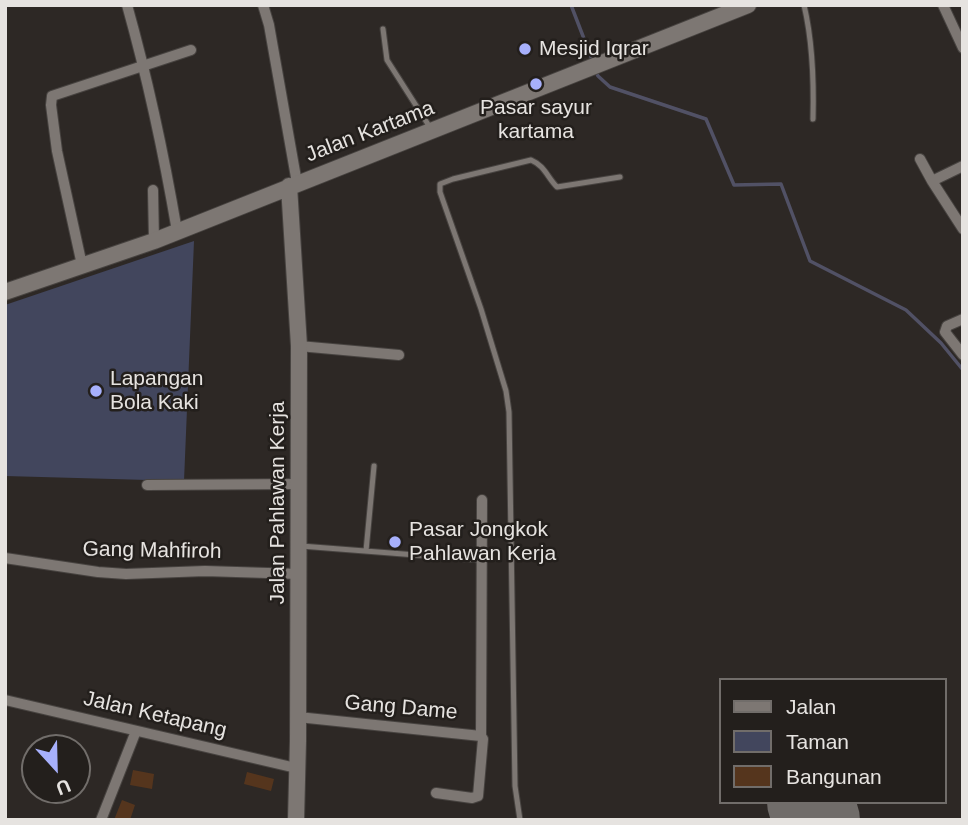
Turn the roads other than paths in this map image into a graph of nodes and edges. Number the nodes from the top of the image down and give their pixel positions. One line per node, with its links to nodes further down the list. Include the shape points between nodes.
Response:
1 (127, 5): 9 (street)
2 (263, 5): 16 (street)
3 (748, 5): 11 (main road, Jalan Kartama)
4 (804, 5): 10 (lane, via 813,58)
5 (943, 5): 7 (street)
6 (383, 29): 11 (lane, via 387,60)
7 (963, 48)
8 (191, 50): 9 (street)
9 (143, 66): 19 (street); 21 (street, via 56,93 51,99)
10 (813, 119)
11 (432, 131): 16 (main road, Jalan Kartama)
12 (920, 159): 15 (street)
13 (963, 166): 15 (street)
14 (620, 177): 44 (lane, via 557,187 541,164 531,160 440,184 509,412 515,786)
15 (932, 181): 18 (street)
16 (293, 185): 19 (main road, Jalan Kartama); 24 (main road, Jalan Pahlawan Kerja)
17 (153, 191): 20 (street)
18 (963, 229)
19 (177, 231): 20 (main road, Jalan Kartama)
20 (154, 241): 21 (main road, Jalan Kartama)
21 (82, 265): 22 (main road, Jalan Kartama)
22 (5, 292)
23 (963, 319): 26 (street, via 945,329)
24 (299, 346): 25 (street); 28 (main road, Jalan Pahlawan Kerja)
25 (399, 355)
26 (963, 355)
27 (374, 466): 32 (lane)
28 (298, 484): 29 (street); 31 (main road, Jalan Pahlawan Kerja)
29 (147, 485)
30 (482, 500): 34 (street)
31 (298, 546): 32 (lane); 35 (main road, Jalan Pahlawan Kerja)
32 (366, 551): 34 (lane)
33 (5, 558): 35 (street, Gang Mahfiroh, via 126,574)
34 (480, 560): 39 (street)
35 (299, 574): 37 (main road, Jalan Pahlawan Kerja)
36 (5, 700): 38 (street, Jalan Ketapang)
37 (298, 717): 39 (street, Gang Dame); 40 (main road, Jalan Pahlawan Kerja)
38 (135, 730): 40 (street, Jalan Ketapang); 42 (street)
39 (481, 736): 41 (street, Gang Dame, via 478,796)
40 (296, 768): 43 (main road, Jalan Pahlawan Kerja)
41 (436, 793)
42 (101, 820)
43 (296, 820)
44 (520, 820)

